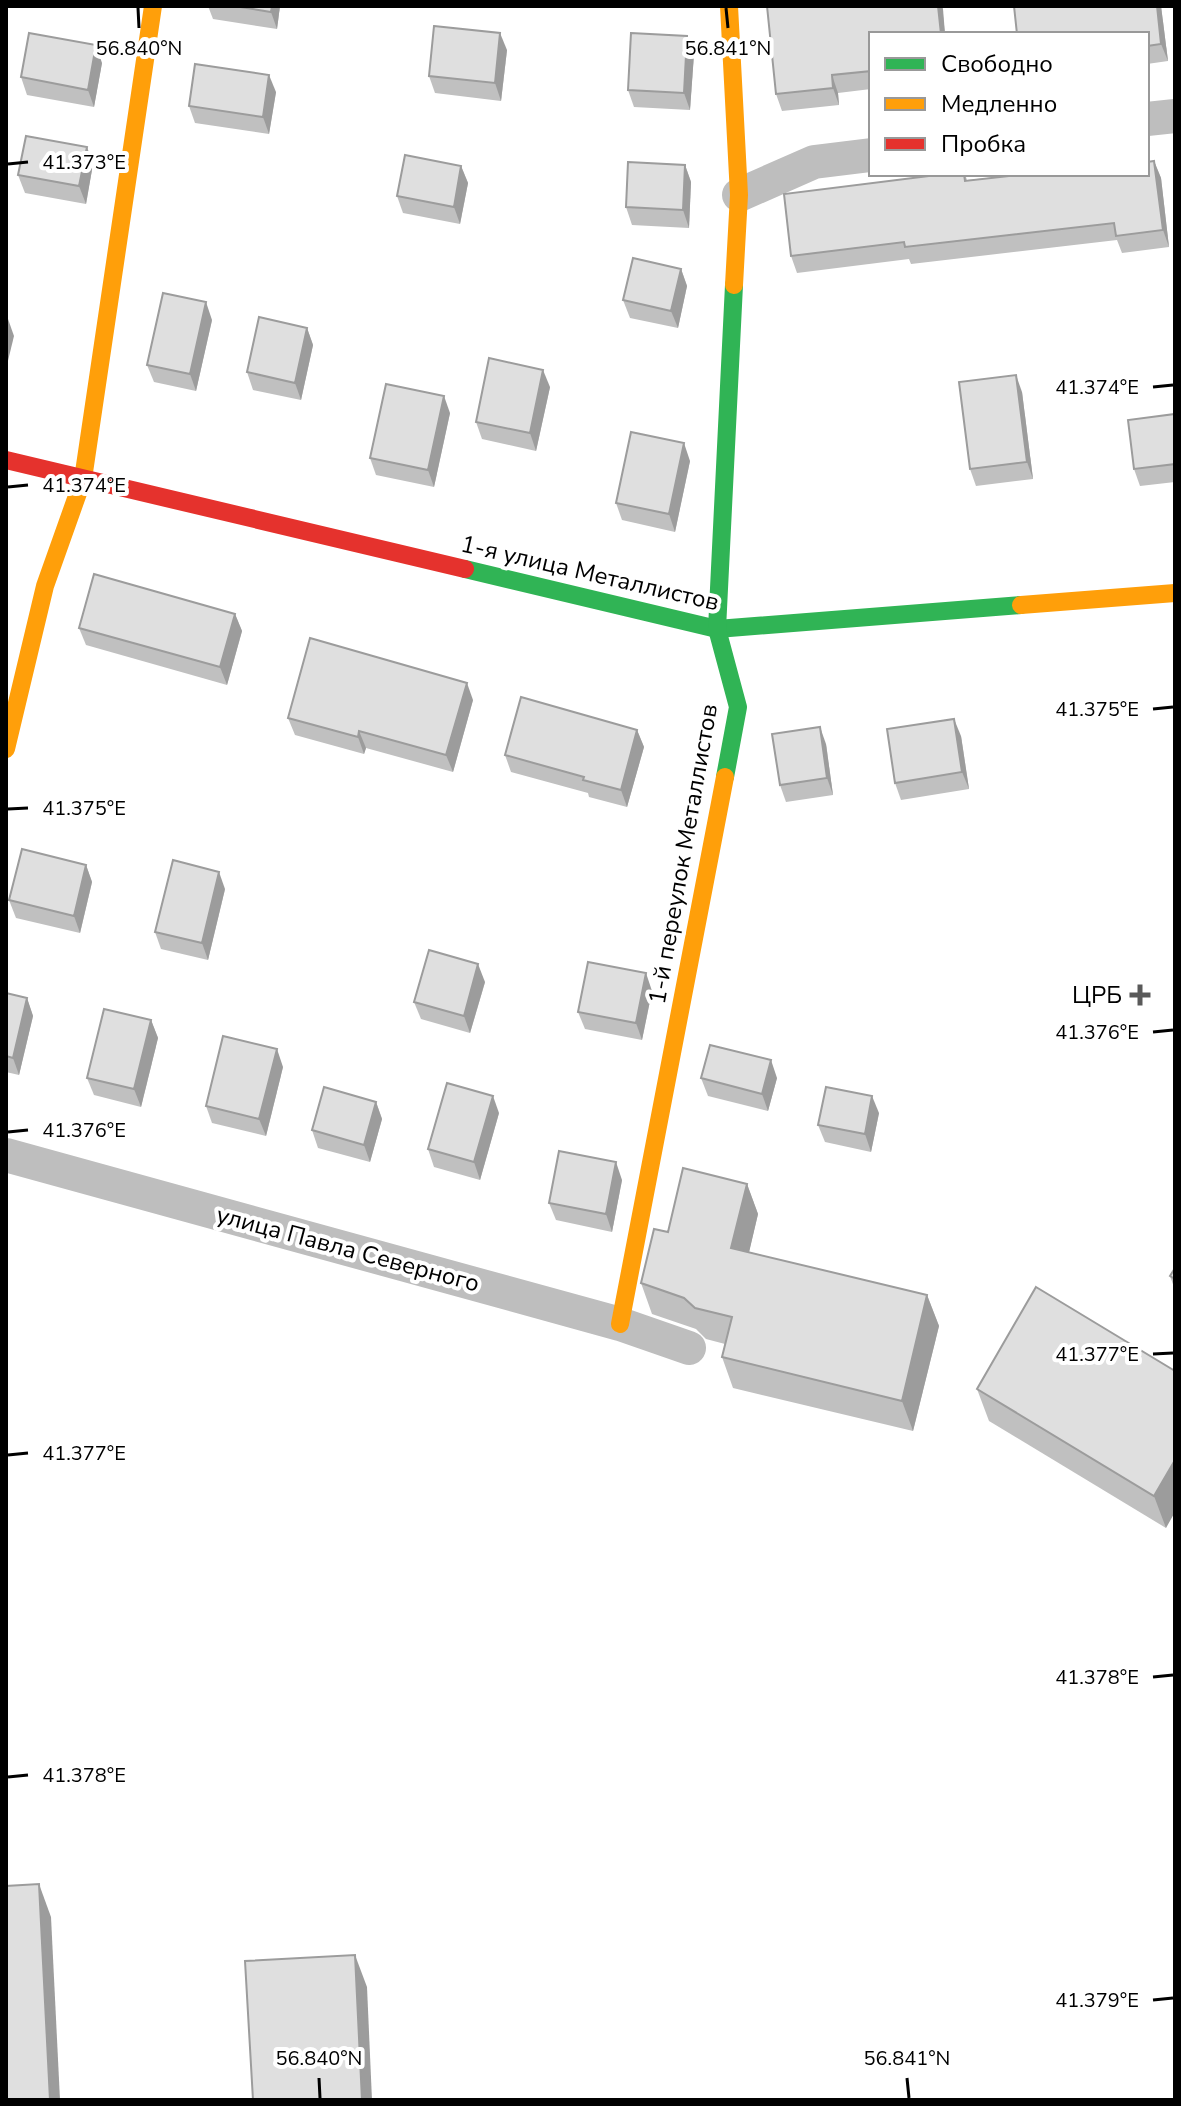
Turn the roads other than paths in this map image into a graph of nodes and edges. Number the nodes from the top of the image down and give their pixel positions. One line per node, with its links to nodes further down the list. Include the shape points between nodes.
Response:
1 (153, 6): 8 (street)
2 (729, 6): 6 (street, 1-й переулок Металлистов)
3 (1175, 116): 4 (street)
4 (1149, 119)
5 (869, 155): 6 (street, via 814,162)
6 (739, 195): 10 (street, 1-й переулок Металлистов)
7 (6, 460): 8 (street, 1-я улица Металлистов)
8 (83, 479): 10 (street, 1-я улица Металлистов); 11 (street, via 45,586)
9 (1175, 593): 10 (street, 1-я улица Металлистов)
10 (717, 629): 13 (street, 1-й переулок Металлистов, via 738,707)
11 (6, 749)
12 (6, 1155): 13 (street, улица Павла Северного)
13 (620, 1324): 14 (street, улица Павла Северного)
14 (689, 1348)

